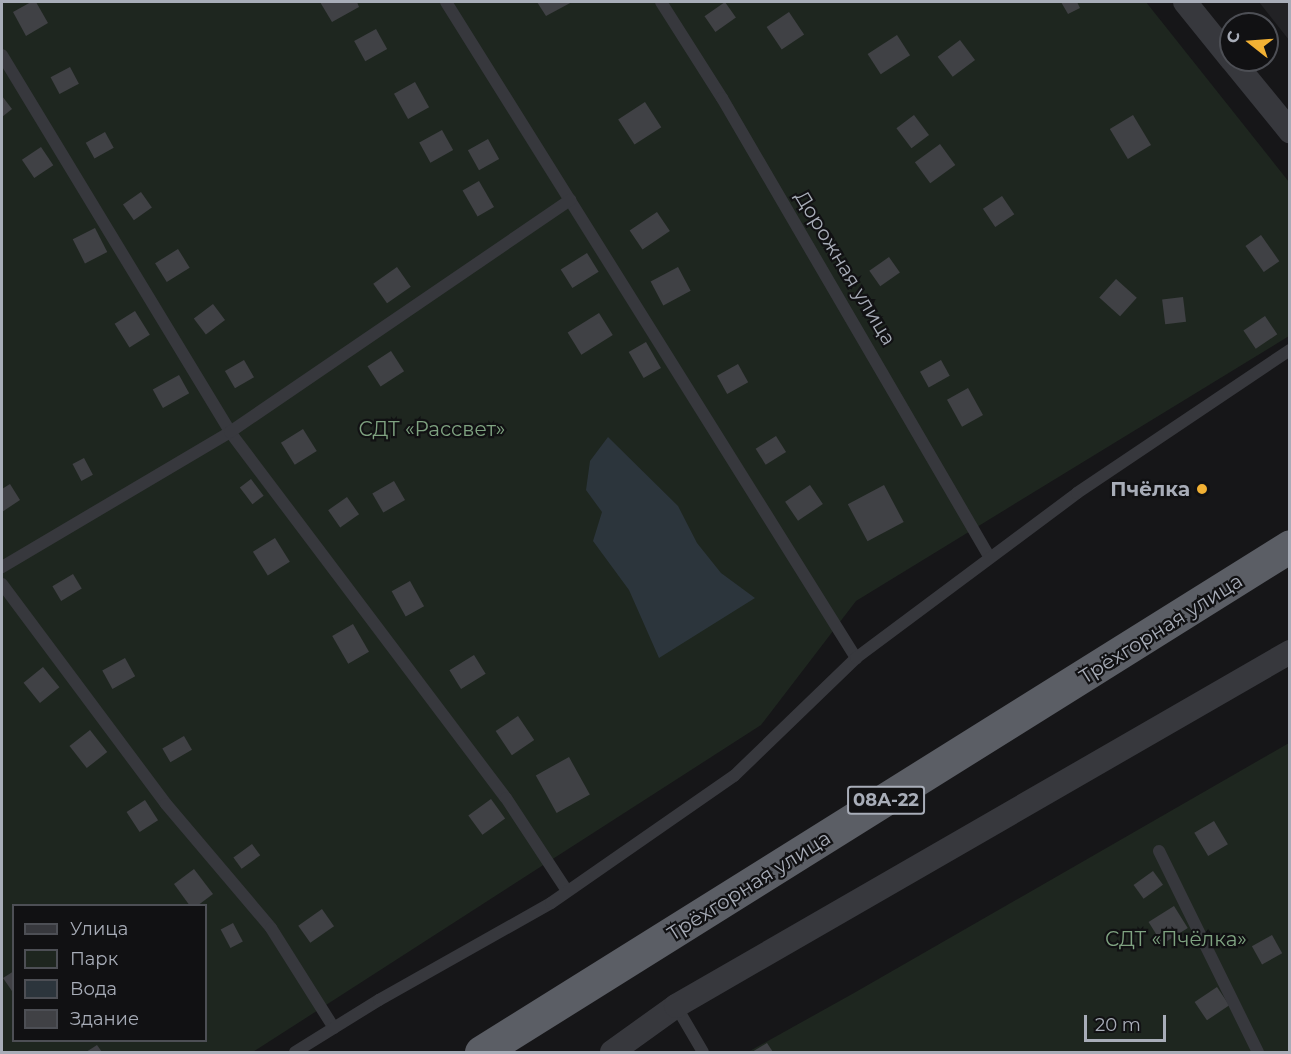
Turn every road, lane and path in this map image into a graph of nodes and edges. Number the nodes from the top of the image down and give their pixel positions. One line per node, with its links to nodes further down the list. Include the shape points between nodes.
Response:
1 (446, 2): 8 (lane)
2 (661, 2): 12 (lane, Дорожная улица, via 746,138)
3 (1185, 2): 4 (street)
4 (1219, 45)
5 (2, 55): 10 (lane)
6 (1241, 72): 7 (street)
7 (1290, 131)
8 (570, 200): 10 (lane); 16 (lane)
9 (1290, 350): 12 (lane, via 1077,494)
10 (230, 432): 13 (lane); 18 (lane, via 506,798)
11 (1290, 546): 22 (highway, Трёхгорная улица / 08А-22)
12 (990, 558): 16 (lane)
13 (2, 567)
14 (2, 584): 20 (lane, via 166,804 271,928)
15 (1290, 652): 19 (street)
16 (856, 658): 18 (lane, via 734,776)
17 (1159, 851): 25 (lane)
18 (567, 891): 20 (lane)
19 (676, 1006): 23 (street); 24 (lane)
20 (334, 1028): 21 (lane)
21 (295, 1053)
22 (481, 1053)
23 (612, 1053)
24 (703, 1053)
25 (1258, 1053)

